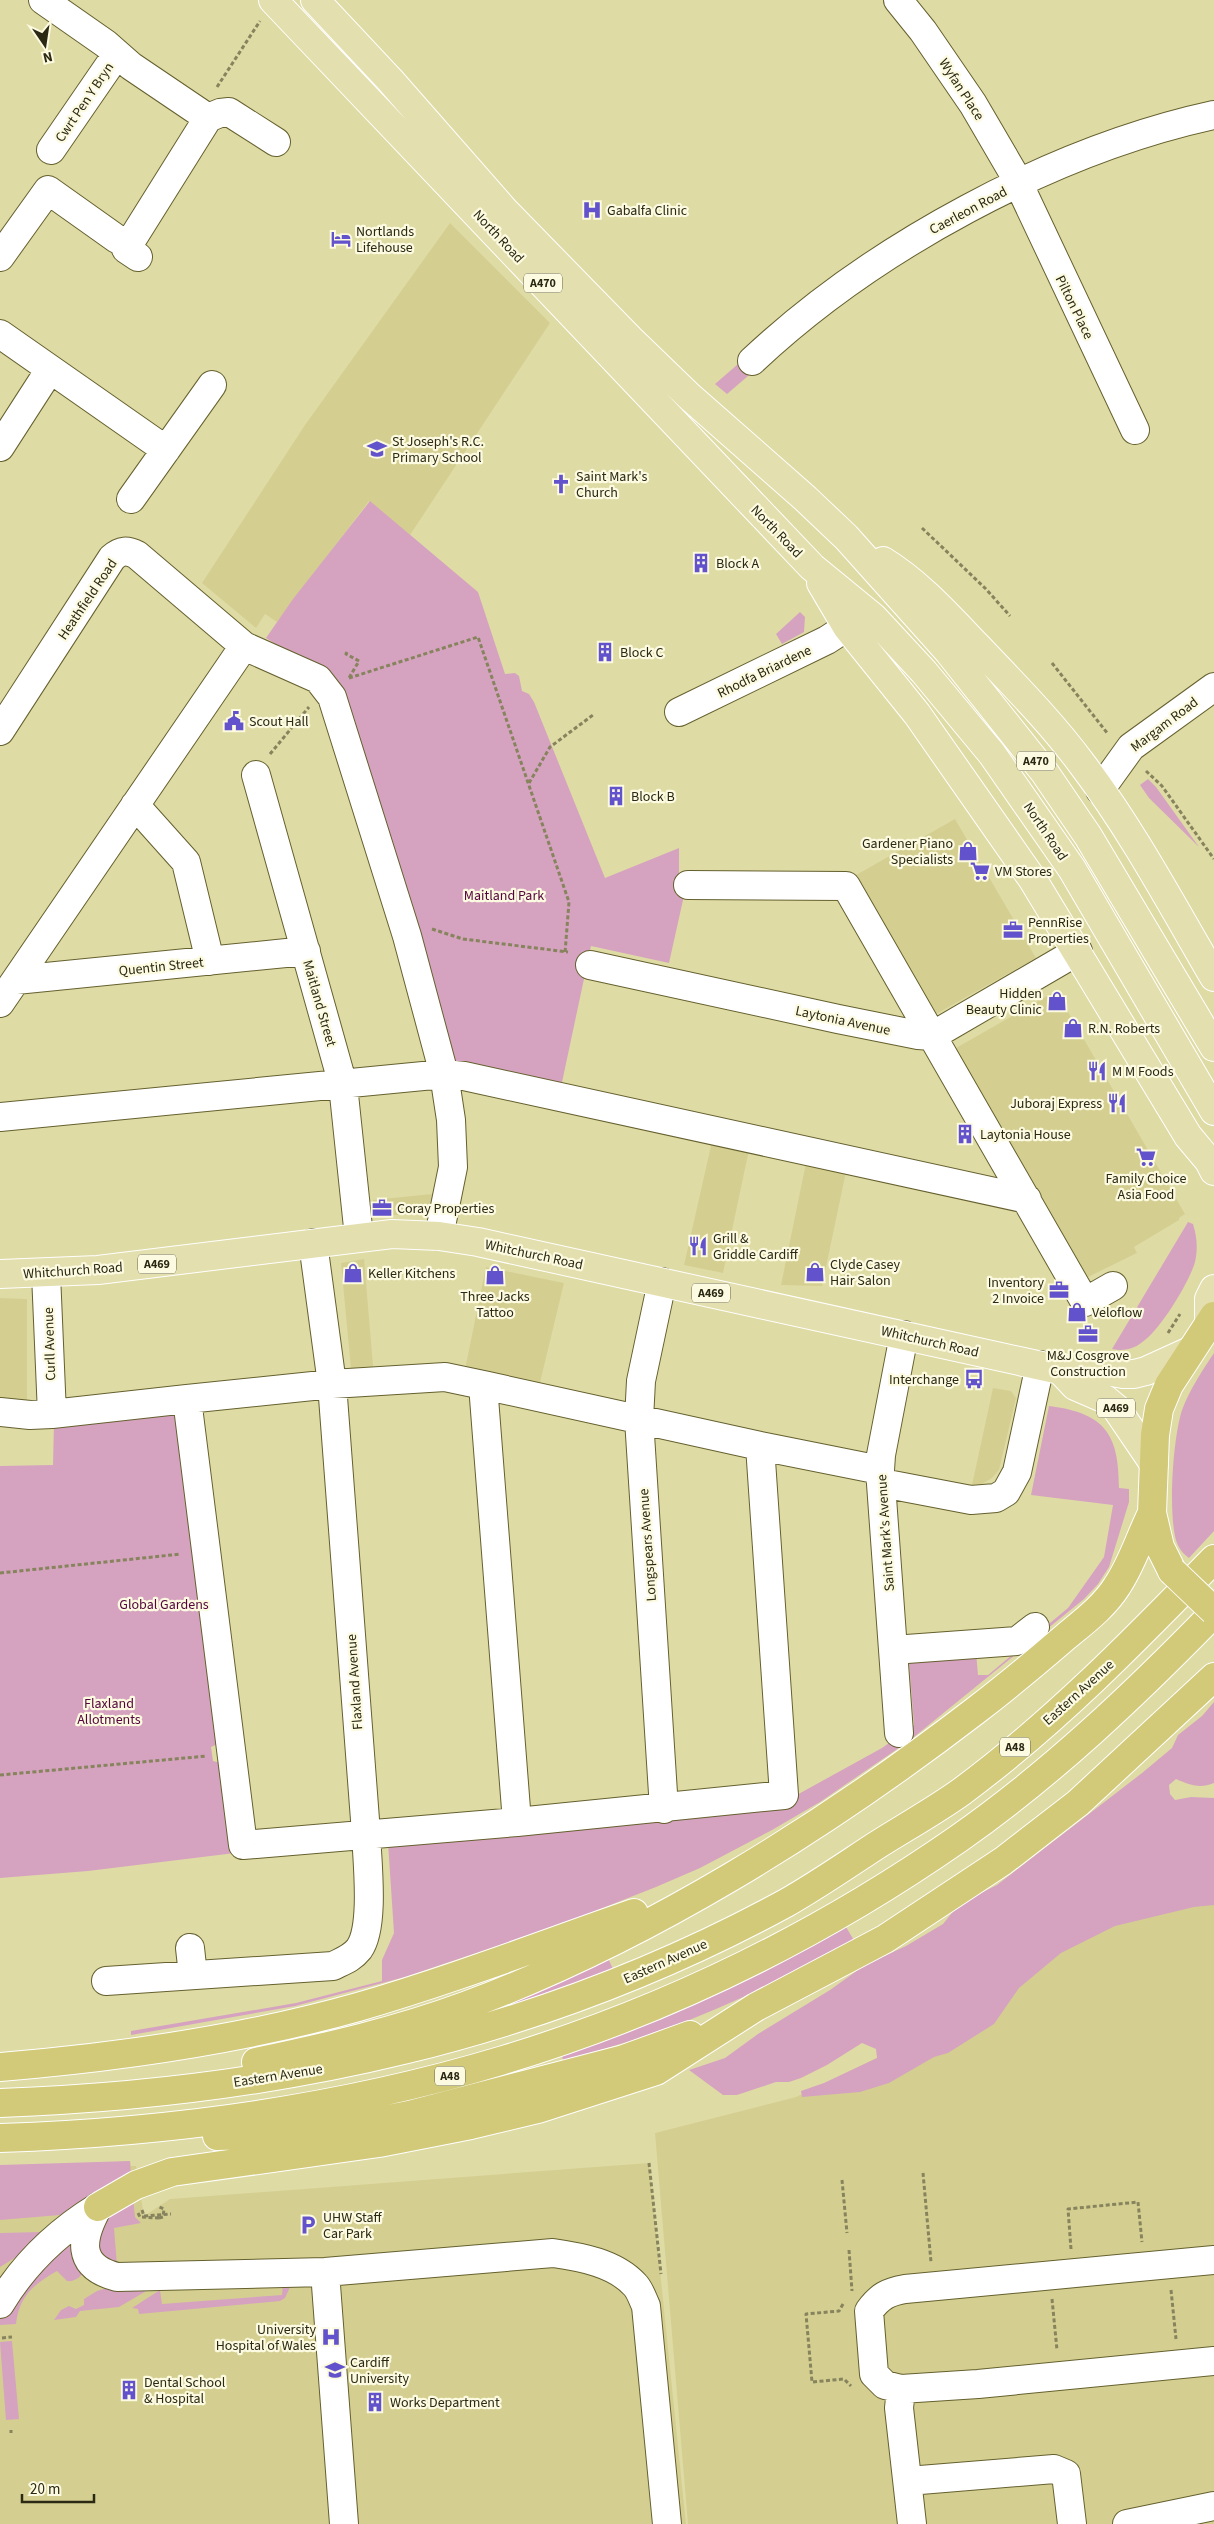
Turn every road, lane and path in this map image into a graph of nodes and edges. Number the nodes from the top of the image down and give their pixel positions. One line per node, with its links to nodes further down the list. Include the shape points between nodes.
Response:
1 (43, 0): 5 (street, Cwrt Pen Y Bryn)
2 (273, 0): 7 (path); 24 (main road, North Road / A470)
3 (315, 0): 23 (main road, North Road / A470, via 504,210 630,339 688,396)
4 (898, 0): 10 (street, Wyfan Place, via 973,104)
5 (117, 54): 7 (street, Cwrt Pen Y Bryn); 9 (street, Cwrt Pen Y Bryn)
6 (1214, 115): 10 (street, Caerleon Road, via 1159,129 1076,158)
7 (205, 116): 8 (street, via 229,112); 13 (street, via 126,249)
8 (276, 142)
9 (51, 150)
10 (1018, 184): 15 (street, Caerleon Road, via 950,218 892,254 776,339); 18 (street, Pilton Place)
11 (116, 238): 12 (street, via 48,190)
12 (0, 256)
13 (138, 257)
14 (0, 334): 16 (street)
15 (752, 362)
16 (49, 371): 19 (street); 20 (street, via 60,375)
17 (212, 385): 20 (street)
18 (1135, 430)
19 (0, 446)
20 (166, 450): 21 (street)
21 (131, 499)
22 (922, 528): 25 (path)
23 (846, 537): 38 (main road, via 900,571 959,627 1055,729); 54 (main road, North Road / A470, via 948,651 1045,773 1088,836)
24 (812, 568): 26 (main road); 57 (main road, North Road / A470, via 873,617 992,754 1054,840)
25 (1010, 616)
26 (847, 627): 32 (street, Rhodfa Briardene); 46 (main road, via 946,754)
27 (244, 646): 30 (street, via 318,680); 34 (street, Heathfield Road, via 137,555 129,551 120,552 112,558); 39 (street)
28 (347, 652): 30 (path, via 359,661)
29 (1052, 663): 35 (path)
30 (342, 684): 36 (path); 37 (path, via 478,638); 55 (street, via 332,697 394,892)
31 (1214, 687): 35 (street, Margam Road)
32 (678, 711)
33 (593, 715): 37 (path, via 550,747)
34 (0, 731)
35 (1125, 754): 38 (street, Margam Road); 40 (path, via 1162,786)
36 (262, 765): 45 (street, Maitland Street)
37 (528, 784): 47 (path, via 569,902)
38 (1100, 790): 43 (main road)
39 (135, 806): 49 (street, via 186,862); 51 (street)
40 (1214, 859)
41 (688, 885): 53 (street, via 846,886)
42 (426, 922): 47 (path, via 431,929 451,937)
43 (1188, 931): 44 (street); 50 (main road)
44 (1214, 947)
45 (306, 951): 49 (street, Quentin Street); 56 (street, Maitland Street)
46 (1078, 951): 53 (street); 59 (main road, via 1184,1130)
47 (565, 953): 48 (path)
48 (581, 958): 53 (street, Laytonia Avenue, via 838,1019)
49 (210, 961): 51 (street, Quentin Street)
50 (1214, 976)
51 (16, 980): 52 (street)
52 (0, 1003)
53 (932, 1036): 60 (street)
54 (1214, 1047)
55 (444, 1074): 56 (street); 60 (street); 61 (street, via 451,1120 453,1167)
56 (343, 1085): 58 (street); 62 (street, Maitland Street)
57 (1214, 1111)
58 (0, 1118)
59 (1214, 1171)
60 (1027, 1198): 67 (street, via 1085,1302)
61 (439, 1236): 62 (main road, Whitchurch Road / A469, via 392,1234); 66 (main road, Whitchurch Road / A469)
62 (359, 1237): 63 (main road, Whitchurch Road / A469)
63 (313, 1243): 65 (main road, Whitchurch Road / A469, via 146,1265); 75 (street, Flaxland Avenue)
64 (0, 1274): 65 (main road, Whitchurch Road / A469)
65 (46, 1274): 79 (street, Curll Avenue)
66 (662, 1282): 71 (main road, Whitchurch Road / A469); 80 (street, Longspears Avenue, via 641,1381)
67 (1113, 1286)
68 (1214, 1289): 70 (main road, via 1209,1299)
69 (1180, 1314): 72 (path)
70 (1211, 1319): 73 (highway)
71 (904, 1335): 74 (main road, Whitchurch Road / A469); 83 (street, Saint Mark's Avenue, via 881,1455)
72 (1165, 1337)
73 (1190, 1351): 74 (main road, Whitchurch Road / A469, via 1134,1374 1085,1366); 82 (highway, via 1159,1409)
74 (1050, 1368): 82 (main road, Whitchurch Road / A469, via 1116,1408); 83 (street, via 1017,1472 1006,1492 996,1498 971,1500)
75 (332, 1384): 76 (street, via 445,1377); 77 (street); 97 (street, Flaxland Avenue)
76 (484, 1385): 80 (street); 96 (street)
77 (187, 1399): 79 (street); 85 (street)
78 (0, 1412): 79 (street)
79 (52, 1414)
80 (639, 1419): 81 (street); 95 (street, Longspears Avenue)
81 (760, 1446): 83 (street); 95 (street, via 784,1795)
82 (1154, 1464): 84 (highway)
83 (881, 1476): 90 (street, Saint Mark's Avenue)
84 (1152, 1513): 88 (highway, bridge, via 1160,1547 1172,1571); 98 (highway, via 1117,1586 1088,1618 917,1756 826,1818)
85 (207, 1550): 87 (path); 93 (street)
86 (1214, 1559): 104 (highway, Eastern Avenue / A48, via 1130,1645 1063,1707 960,1792 790,1901 653,1968 494,2027 379,2058 214,2085)
87 (0, 1573)
88 (1214, 1612): 106 (highway, A48, via 1087,1736 961,1837 831,1920 739,1969 648,2010 503,2062 357,2098 238,2119 153,2129)
89 (1026, 1634): 90 (street)
90 (893, 1650): 92 (street, Saint Mark's Avenue)
91 (1211, 1682): 102 (highway, via 1078,1803 1003,1861 886,1939)
92 (899, 1733)
93 (230, 1753): 94 (path); 97 (street, via 243,1845)
94 (0, 1776)
95 (664, 1809): 96 (street)
96 (517, 1822): 97 (street)
97 (366, 1833): 100 (street, Flaxland Avenue, via 369,1878 367,1924 365,1938 349,1959 333,1966)
98 (713, 1886): 103 (highway, via 434,1984 293,2024 137,2053); 104 (highway, via 613,1940 523,1982 465,2006 394,2029 244,2065)
99 (190, 1948): 100 (street)
100 (193, 1975): 101 (street, Flaxland Avenue)
101 (106, 1981)
102 (756, 2007): 106 (highway, via 624,2059 409,2115 316,2133); 110 (highway, via 656,2071 590,2094 499,2118 379,2143 172,2172 136,2185)
103 (0, 2067)
104 (41, 2101): 105 (highway, Eastern Avenue / A48)
105 (0, 2102)
106 (43, 2136): 107 (highway, A48)
107 (0, 2138)
108 (923, 2172): 119 (path)
109 (842, 2180): 113 (path)
110 (98, 2206): 114 (street); 120 (street, via 89,2223 84,2245 90,2261 101,2273 117,2277 174,2277)
111 (159, 2207): 112 (path, bridge, via 164,2209 163,2217 144,2218)
112 (171, 2214)
113 (847, 2233)
114 (56, 2237): 121 (street); 124 (street, via 18,2278)
115 (1145, 2246): 117 (path, via 1138,2202 1068,2209)
116 (849, 2250): 131 (path, via 852,2291 839,2311 806,2314 812,2382 844,2379)
117 (1070, 2254)
118 (1214, 2260): 130 (street, via 890,2292 879,2297 868,2311 874,2374 885,2385)
119 (933, 2266)
120 (325, 2272): 134 (street); 135 (street, via 554,2253 584,2257 618,2272 636,2286 646,2306)
121 (0, 2274)
122 (1170, 2285): 127 (path)
123 (1051, 2293): 128 (path)
124 (0, 2304)
125 (12, 2337): 126 (path)
126 (2, 2338)
127 (1177, 2344)
128 (1058, 2359)
129 (1214, 2361): 130 (street)
130 (902, 2389): 132 (street, via 899,2408)
131 (856, 2390)
132 (908, 2481): 136 (street); 137 (street, via 1054,2469 1066,2474)
133 (1214, 2506): 138 (street)
134 (344, 2524)
135 (667, 2524)
136 (912, 2524)
137 (1072, 2524)
138 (1127, 2524)

